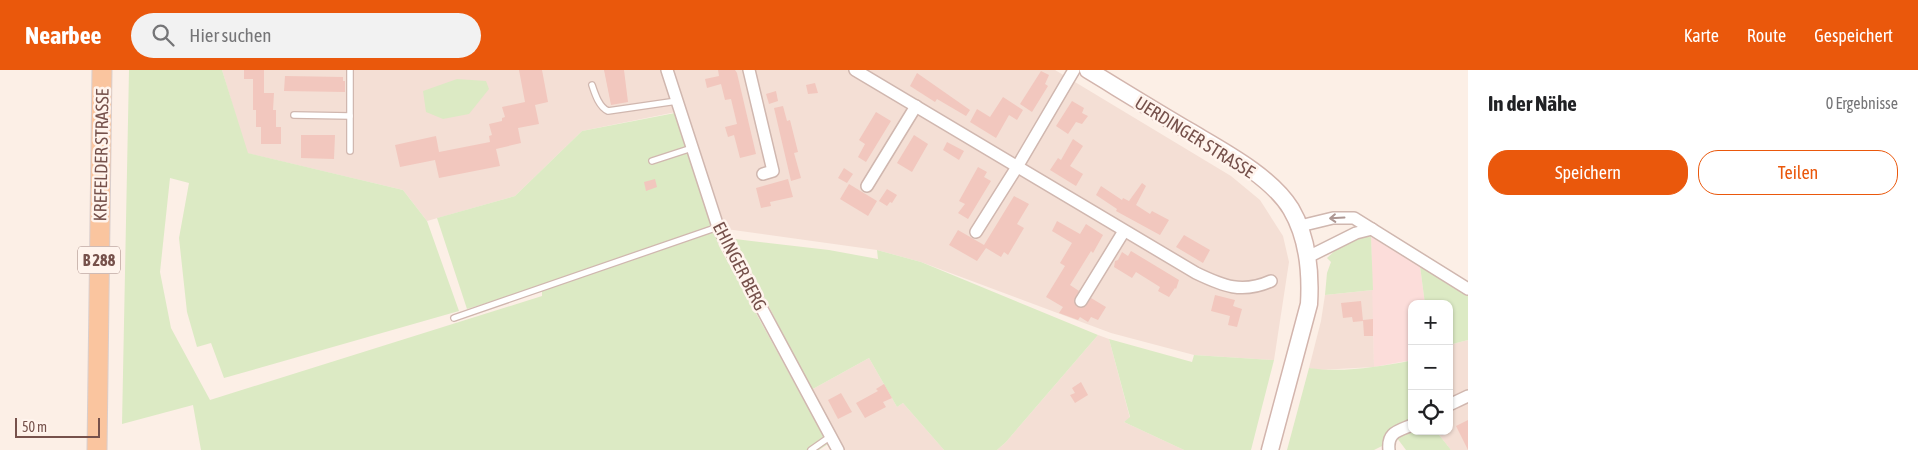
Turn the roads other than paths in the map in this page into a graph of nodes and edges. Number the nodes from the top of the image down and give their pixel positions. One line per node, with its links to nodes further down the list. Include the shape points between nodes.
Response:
1 (102, 70): 34 (main road, KREFELDER STRASSE / B 288)
2 (113, 70): 35 (main road, KREFELDER STRASSE / B 288)
3 (350, 70): 13 (lane)
4 (667, 70): 10 (street, EHINGER BERG)
5 (749, 70): 18 (street, via 773,171)
6 (855, 70): 11 (street)
7 (1074, 70): 17 (street)
8 (1088, 70): 20 (main road, UERDINGER STRASSE, via 1240,162 1276,191)
9 (592, 85): 10 (lane, via 608,112)
10 (677, 101): 14 (street, EHINGER BERG)
11 (916, 106): 17 (street); 19 (street)
12 (294, 115): 13 (lane)
13 (350, 116): 15 (lane)
14 (692, 148): 16 (lane); 21 (street, EHINGER BERG)
15 (350, 151)
16 (652, 161)
17 (1018, 167): 23 (street); 24 (street)
18 (763, 174)
19 (867, 186)
20 (1300, 226): 22 (street, one-way to 20, via 1354,218 1332,218); 25 (main road, UERDINGER STRASSE)
21 (718, 228): 29 (lane); 33 (street, EHINGER BERG)
22 (1372, 229): 25 (street, via 1356,233); 27 (street)
23 (976, 232)
24 (1124, 232): 26 (street, via 1218,284 1246,288); 28 (street)
25 (1308, 257): 38 (main road, UERDINGER STRASSE, via 1311,280 1309,304)
26 (1271, 281)
27 (1468, 288)
28 (1080, 301)
29 (454, 318)
30 (1468, 396): 31 (street)
31 (1453, 403)
32 (1408, 427): 39 (street, via 1392,435)
33 (831, 436): 36 (lane); 37 (street, EHINGER BERG)
34 (96, 450)
35 (108, 450)
36 (811, 450)
37 (838, 450)
38 (1270, 450)
39 (1389, 450)

